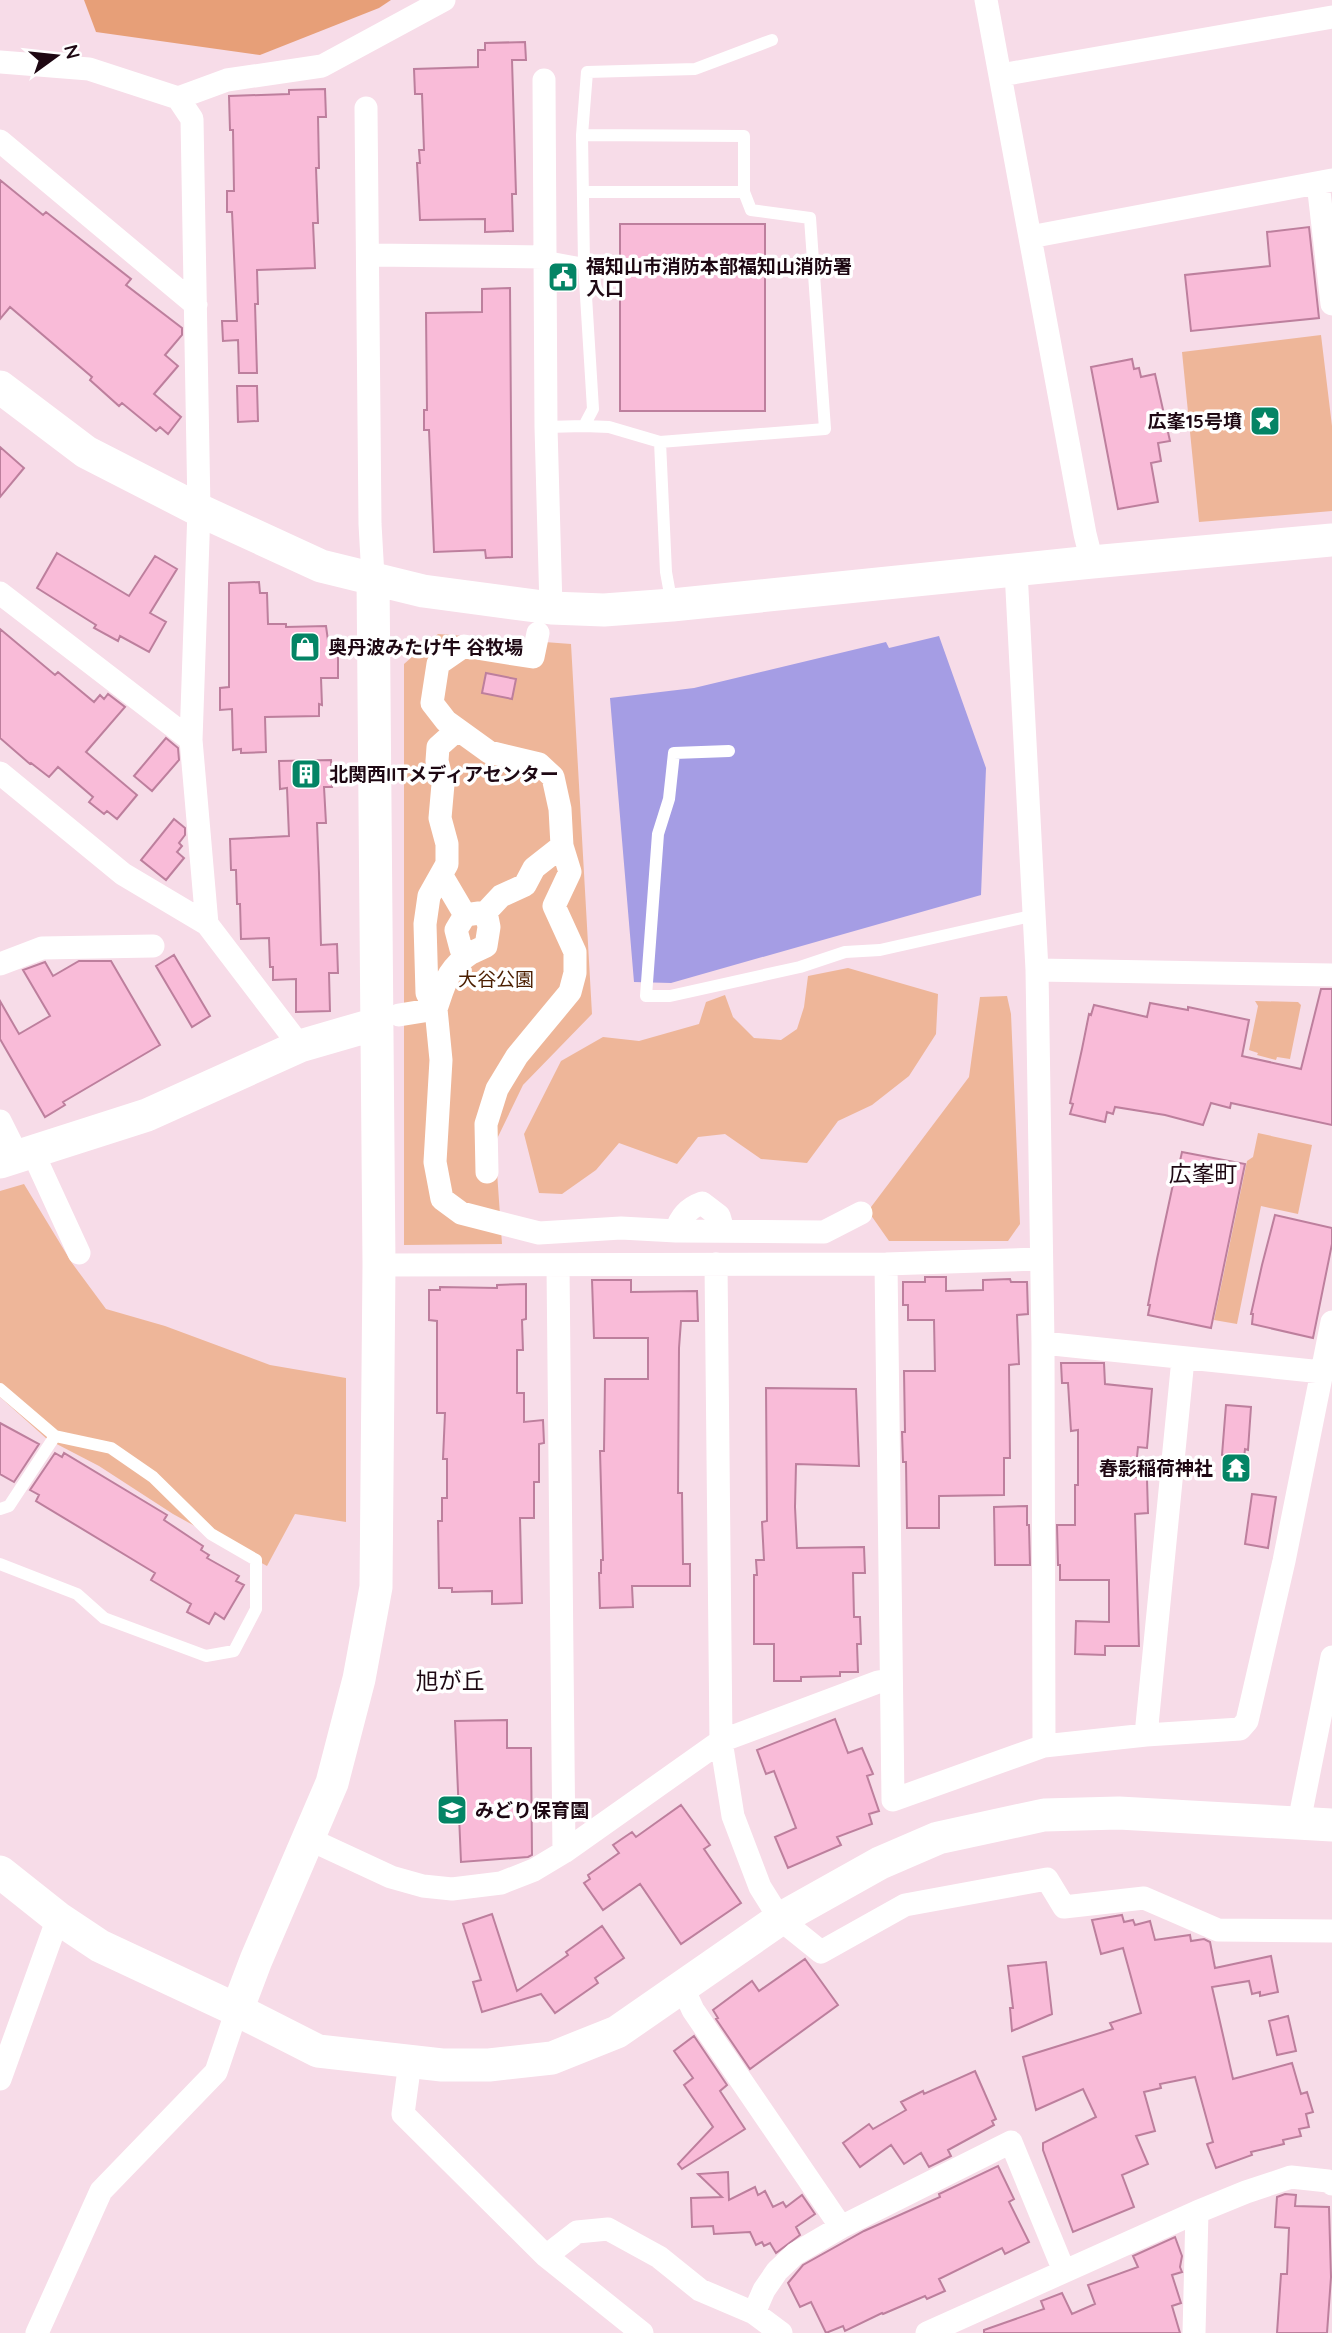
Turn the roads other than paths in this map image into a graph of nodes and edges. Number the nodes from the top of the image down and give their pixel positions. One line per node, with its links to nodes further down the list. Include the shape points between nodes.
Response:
1 (444, 0): 8 (street, via 322,66 227,80)
2 (986, 0): 6 (street)
3 (1332, 17): 6 (street)
4 (772, 40): 10 (lane, via 695,69 587,72)
5 (0, 62): 8 (street, via 89,69)
6 (1001, 75): 15 (street)
7 (544, 80): 17 (street)
8 (178, 98): 20 (street, via 191,119)
9 (366, 108): 16 (street)
10 (582, 135): 13 (lane); 14 (lane, via 744,136)
11 (0, 141): 20 (street)
12 (1325, 181): 15 (street); 19 (street)
13 (583, 192): 14 (lane); 18 (lane)
14 (744, 192): 24 (lane, via 751,210 810,218 825,429)
15 (1030, 237): 27 (street)
16 (369, 256): 17 (street); 29 (street)
17 (546, 257): 18 (lane); 23 (street)
18 (584, 264): 22 (lane, via 593,409)
19 (1332, 304)
20 (196, 305): 25 (street)
21 (0, 387): 25 (street, via 86,452)
22 (584, 426): 23 (lane); 24 (lane, via 609,427)
23 (546, 427): 32 (street)
24 (660, 442): 31 (lane, via 666,572)
25 (199, 510): 29 (street, via 310,563); 34 (street)
26 (1332, 540): 27 (street)
27 (1092, 562): 28 (street)
28 (1016, 571): 31 (street); 44 (street)
29 (373, 577): 32 (street); 51 (street)
30 (0, 593): 34 (street)
31 (672, 605): 32 (street)
32 (544, 621): 33 (street, via 533,657 464,646 438,664 432,703)
33 (457, 730): 39 (street, via 489,752 539,764 553,777); 40 (street, via 438,747 443,784 440,818 447,844)
34 (191, 740): 45 (street)
35 (729, 751): 44 (lane, via 674,753 669,799 658,834 646,996 670,996 800,967 845,952 880,950)
36 (0, 773): 37 (street)
37 (21, 791): 38 (street); 45 (street, via 122,874)
38 (0, 801)
39 (562, 846): 41 (street, via 534,868); 42 (street, via 570,872)
40 (442, 876): 43 (street); 50 (street, via 429,896 425,924 427,993)
41 (525, 885): 42 (street, via 543,894); 43 (street)
42 (561, 893): 55 (street, via 554,906 575,952 570,992 517,1056 497,1089 486,1124)
43 (475, 914): 50 (street, via 489,927 486,946 456,962)
44 (1035, 915): 48 (street)
45 (207, 924): 52 (street)
46 (153, 946): 47 (street, via 43,948)
47 (0, 964)
48 (1037, 970): 49 (street); 58 (street)
49 (1332, 975)
50 (436, 1009): 51 (street); 56 (street, via 442,1060 435,1162 442,1199 461,1213 539,1233 620,1239 677,1231 824,1232)
51 (388, 1019): 52 (street); 61 (street)
52 (300, 1046): 54 (street, via 147,1115)
53 (0, 1121): 54 (street)
54 (17, 1158): 57 (street)
55 (488, 1172)
56 (860, 1213)
57 (79, 1253)
58 (1041, 1259): 60 (street); 64 (street)
59 (716, 1264): 60 (street); 62 (street); 74 (street)
60 (886, 1264): 72 (street)
61 (379, 1265): 62 (street); 78 (street, via 376,1587 359,1679 335,1770)
62 (558, 1266): 79 (street)
63 (1332, 1322): 66 (street)
64 (1043, 1343): 65 (street); 75 (street)
65 (1183, 1359): 66 (street); 73 (street)
66 (1322, 1372): 73 (street, via 1247,1721 1240,1729)
67 (0, 1390): 68 (lane)
68 (55, 1436): 69 (lane, via 9,1506); 70 (lane, via 111,1448 153,1477 211,1534 256,1560 256,1609 234,1651 206,1656 104,1618 77,1594)
69 (0, 1509)
70 (0, 1564)
71 (1332, 1657): 76 (street)
72 (890, 1680): 74 (street); 75 (street, via 892,1800)
73 (1146, 1735): 75 (street)
74 (721, 1741): 79 (street); 82 (street, via 733,1816 760,1887)
75 (1044, 1746)
76 (1299, 1822): 77 (street); 82 (street, via 1119,1813 1044,1815 938,1838 880,1863)
77 (1332, 1825)
78 (309, 1839): 79 (street, via 391,1877 452,1889 501,1883); 85 (street)
79 (564, 1852)
80 (0, 1873): 81 (street)
81 (58, 1918): 85 (street, via 100,1946); 87 (street)
82 (779, 1919): 83 (street, via 821,1952 905,1905 1047,1879 1064,1907 1144,1898 1218,1930); 84 (street)
83 (1332, 1931)
84 (682, 1986): 86 (street, via 617,2032 552,2058 489,2065); 90 (street, via 692,2010)
85 (237, 2010): 86 (street, via 318,2051); 94 (street, via 216,2072 101,2191)
86 (410, 2062): 91 (street, via 402,2114)
87 (0, 2078)
88 (1332, 2185): 89 (street, via 1291,2178)
89 (1198, 2212): 92 (street); 98 (street)
90 (841, 2227): 92 (street, via 1011,2142); 93 (street, via 777,2271)
91 (546, 2256): 93 (street, via 577,2231 608,2229 659,2257 700,2290); 95 (street)
92 (1064, 2271): 97 (street)
93 (754, 2312): 96 (street)
94 (37, 2333)
95 (642, 2333)
96 (781, 2333)
97 (927, 2333)
98 (1194, 2333)

